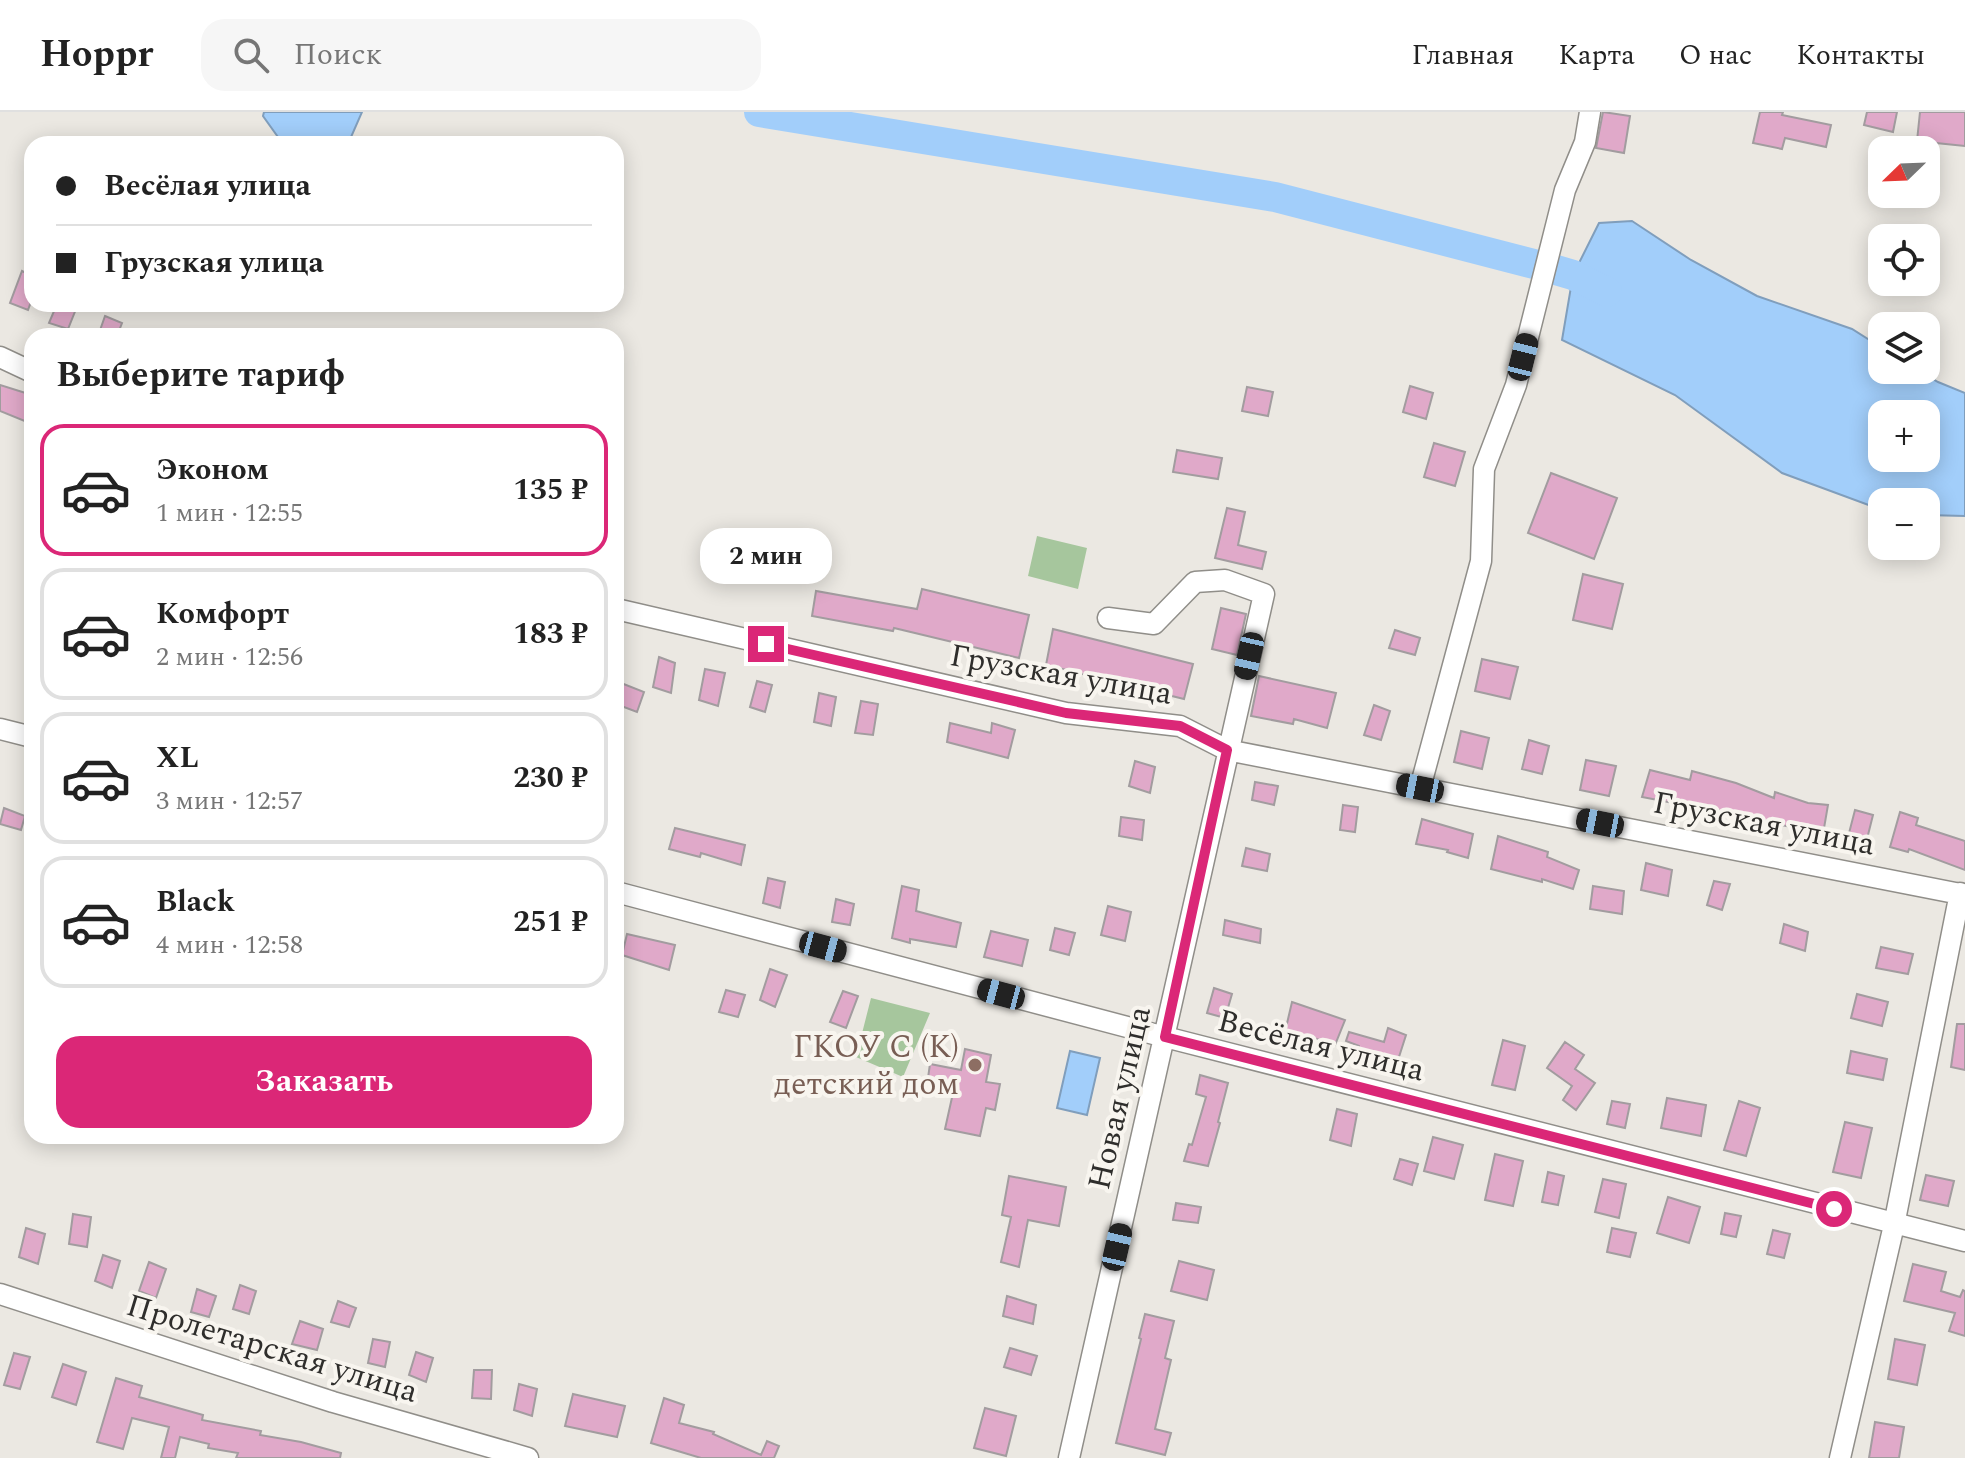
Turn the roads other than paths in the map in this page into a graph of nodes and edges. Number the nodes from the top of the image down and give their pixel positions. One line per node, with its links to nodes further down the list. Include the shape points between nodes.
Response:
1 (1590, 112): 9 (street, via 1516,385 1484,469 1481,561)
2 (0, 357): 3 (street)
3 (24, 368)
4 (624, 611): 8 (street, Грузская улица, via 1066,713 1180,726)
5 (1108, 618): 8 (street, Новая улица, via 1154,624 1195,582 1225,580 1264,594)
6 (0, 729): 7 (street)
7 (24, 735)
8 (1227, 750): 9 (street, Грузская улица); 12 (street, Новая улица)
9 (1420, 788): 11 (street, Грузская улица)
10 (624, 894): 12 (street, Весёлая улица)
11 (1963, 894): 13 (street)
12 (1165, 1037): 13 (street, Весёлая улица); 17 (street, Новая улица)
13 (1894, 1225): 14 (street, Весёлая улица); 18 (street)
14 (1965, 1241)
15 (0, 1294): 16 (street, Пролетарская улица, via 333,1402)
16 (528, 1458)
17 (1069, 1458)
18 (1840, 1458)

